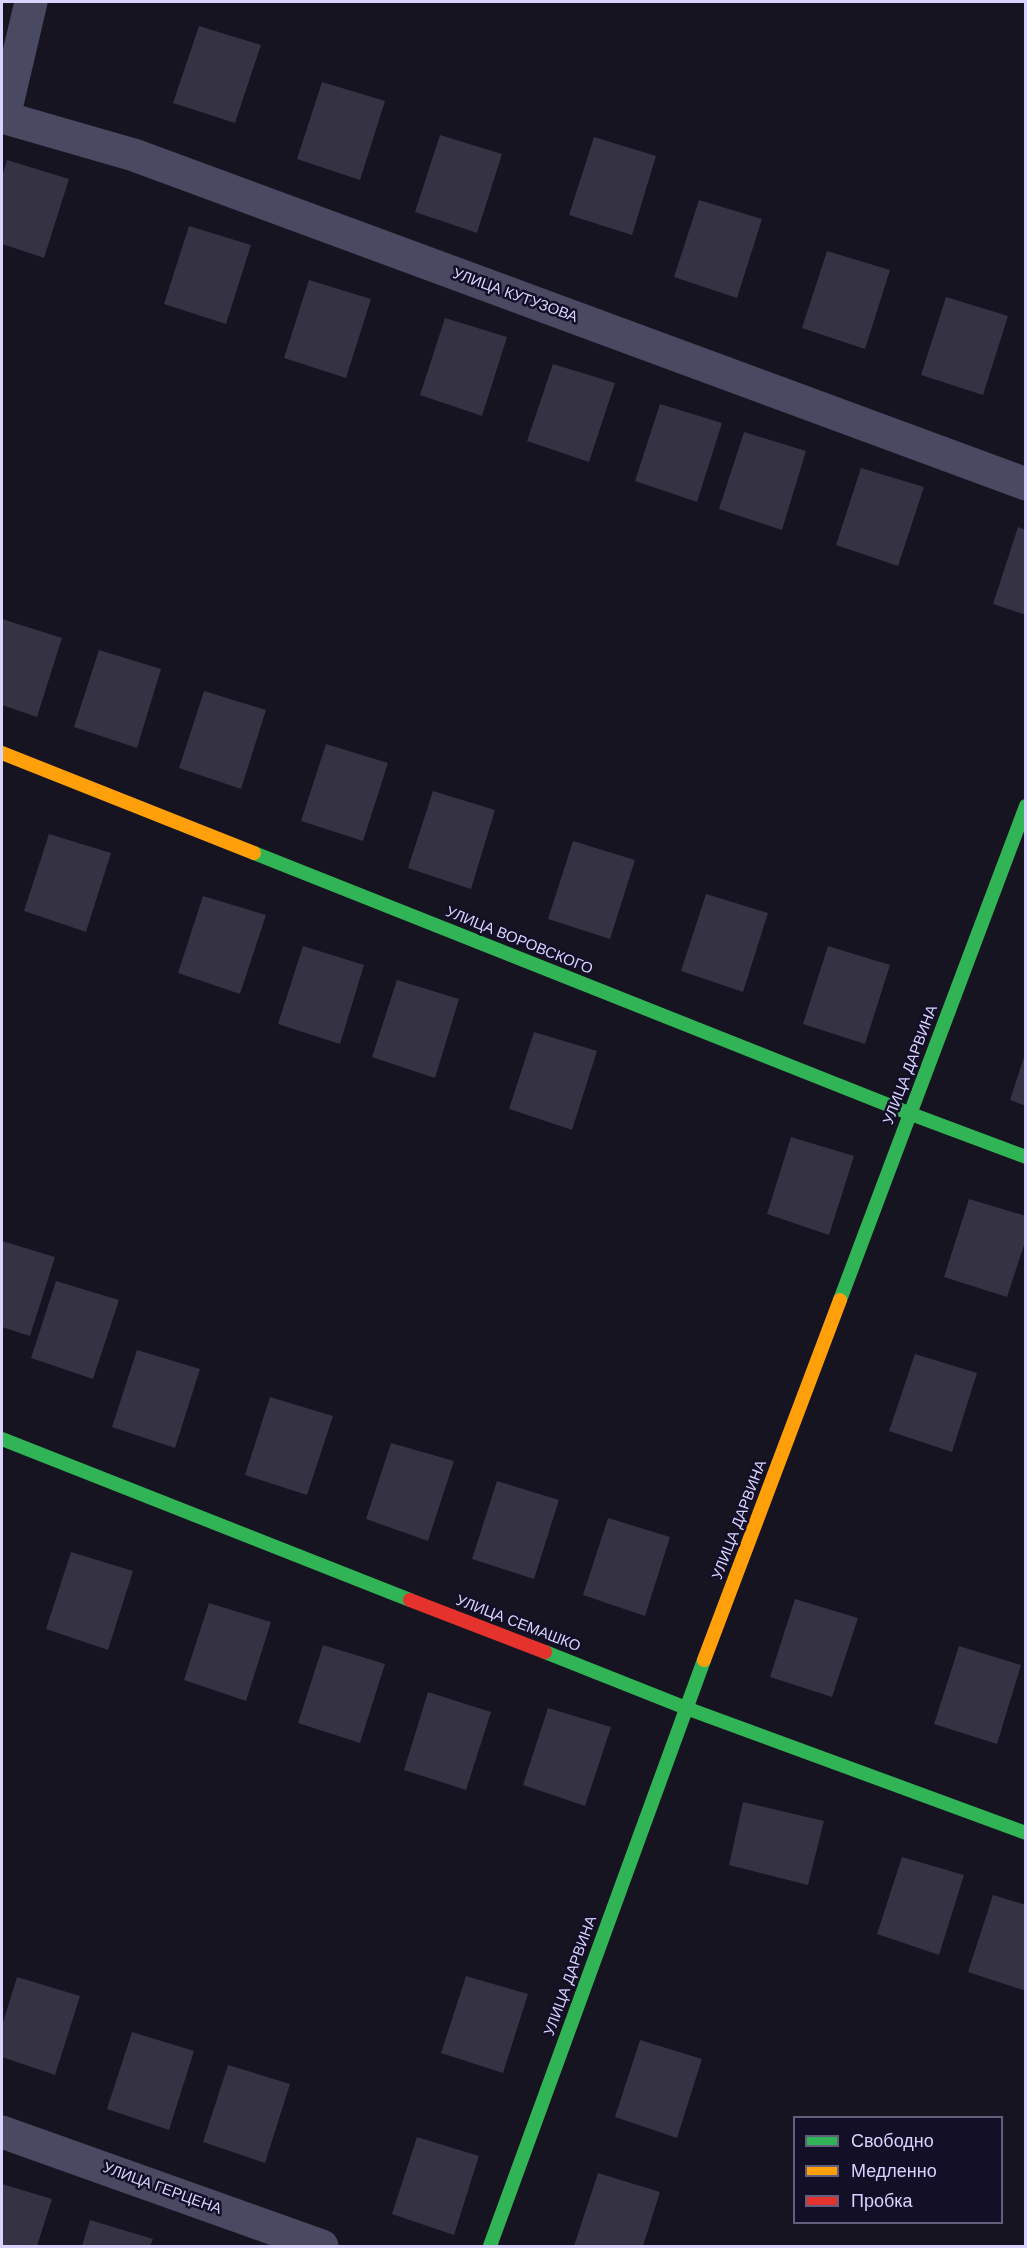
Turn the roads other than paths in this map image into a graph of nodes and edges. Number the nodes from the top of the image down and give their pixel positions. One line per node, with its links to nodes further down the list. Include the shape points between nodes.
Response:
1 (31, 2): 2 (street)
2 (3, 117): 3 (street, УЛИЦА КУТУЗОВА, via 134,156)
3 (1026, 484)
4 (2, 753): 6 (street, УЛИЦА ВОРОВСКОГО)
5 (1026, 806): 6 (street, УЛИЦА ДАРВИНА)
6 (911, 1114): 7 (street, УЛИЦА ВОРОВСКОГО); 9 (street, УЛИЦА ДАРВИНА)
7 (1026, 1157)
8 (2, 1439): 9 (street, УЛИЦА СЕМАШКО)
9 (686, 1708): 10 (street, УЛИЦА СЕМАШКО); 13 (street, УЛИЦА ДАРВИНА)
10 (1026, 1833)
11 (2, 2132): 12 (street, УЛИЦА ГЕРЦЕНА)
12 (322, 2247)
13 (490, 2247)

